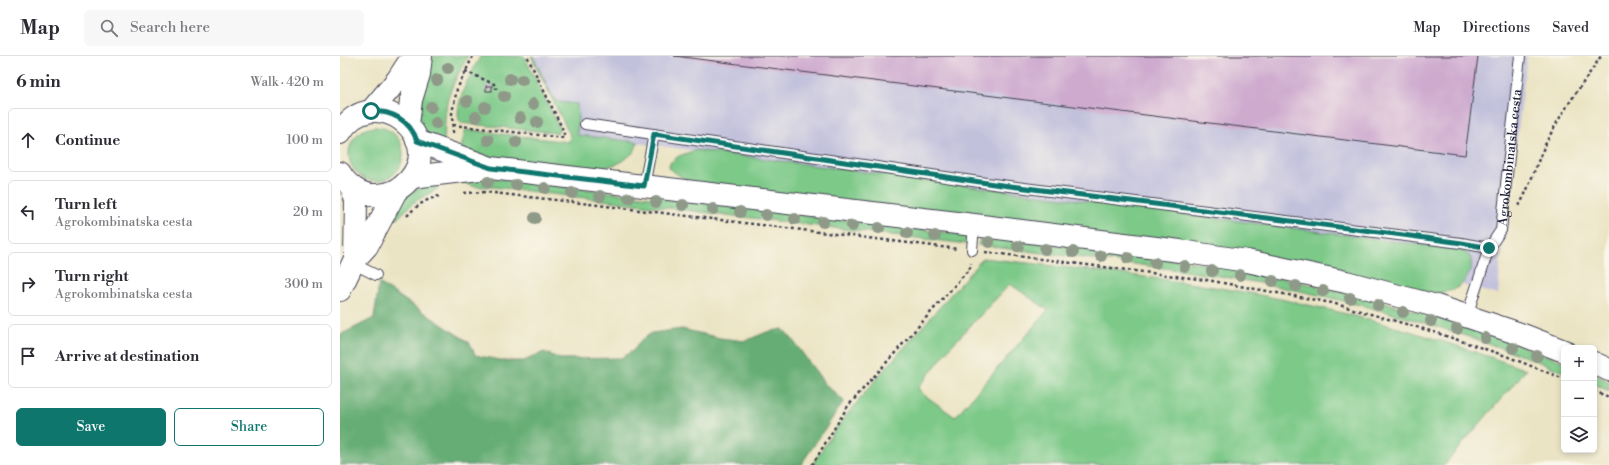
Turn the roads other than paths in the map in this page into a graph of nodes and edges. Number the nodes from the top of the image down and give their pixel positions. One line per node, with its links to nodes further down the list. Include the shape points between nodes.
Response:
1 (418, 56): 4 (street, via 407,65)
2 (421, 56): 7 (street, via 419,74 412,94)
3 (1520, 56): 15 (lane, Agrokombinatska cesta, via 1501,230)
4 (371, 111): 6 (street, via 356,117); 7 (street, via 391,114 402,119)
5 (585, 124): 8 (lane)
6 (341, 130)
7 (413, 133): 9 (street); 10 (street, via 419,160)
8 (654, 134): 12 (lane); 15 (lane, via 994,184)
9 (491, 168): 10 (street); 12 (street)
10 (412, 177): 13 (street)
11 (346, 180): 13 (street, via 359,191 373,195); 17 (street, via 356,201)
12 (644, 186): 14 (street)
13 (396, 191): 17 (street, via 367,246)
14 (974, 225): 16 (lane); 20 (street, via 1247,261 1353,284)
15 (1489, 248): 20 (lane, Agrokombinatska cesta)
16 (972, 250)
17 (354, 262): 18 (lane); 19 (street)
18 (376, 275)
19 (340, 290)
20 (1467, 316): 21 (street)
21 (1561, 350)
22 (1597, 364): 23 (street)
23 (1609, 370)

